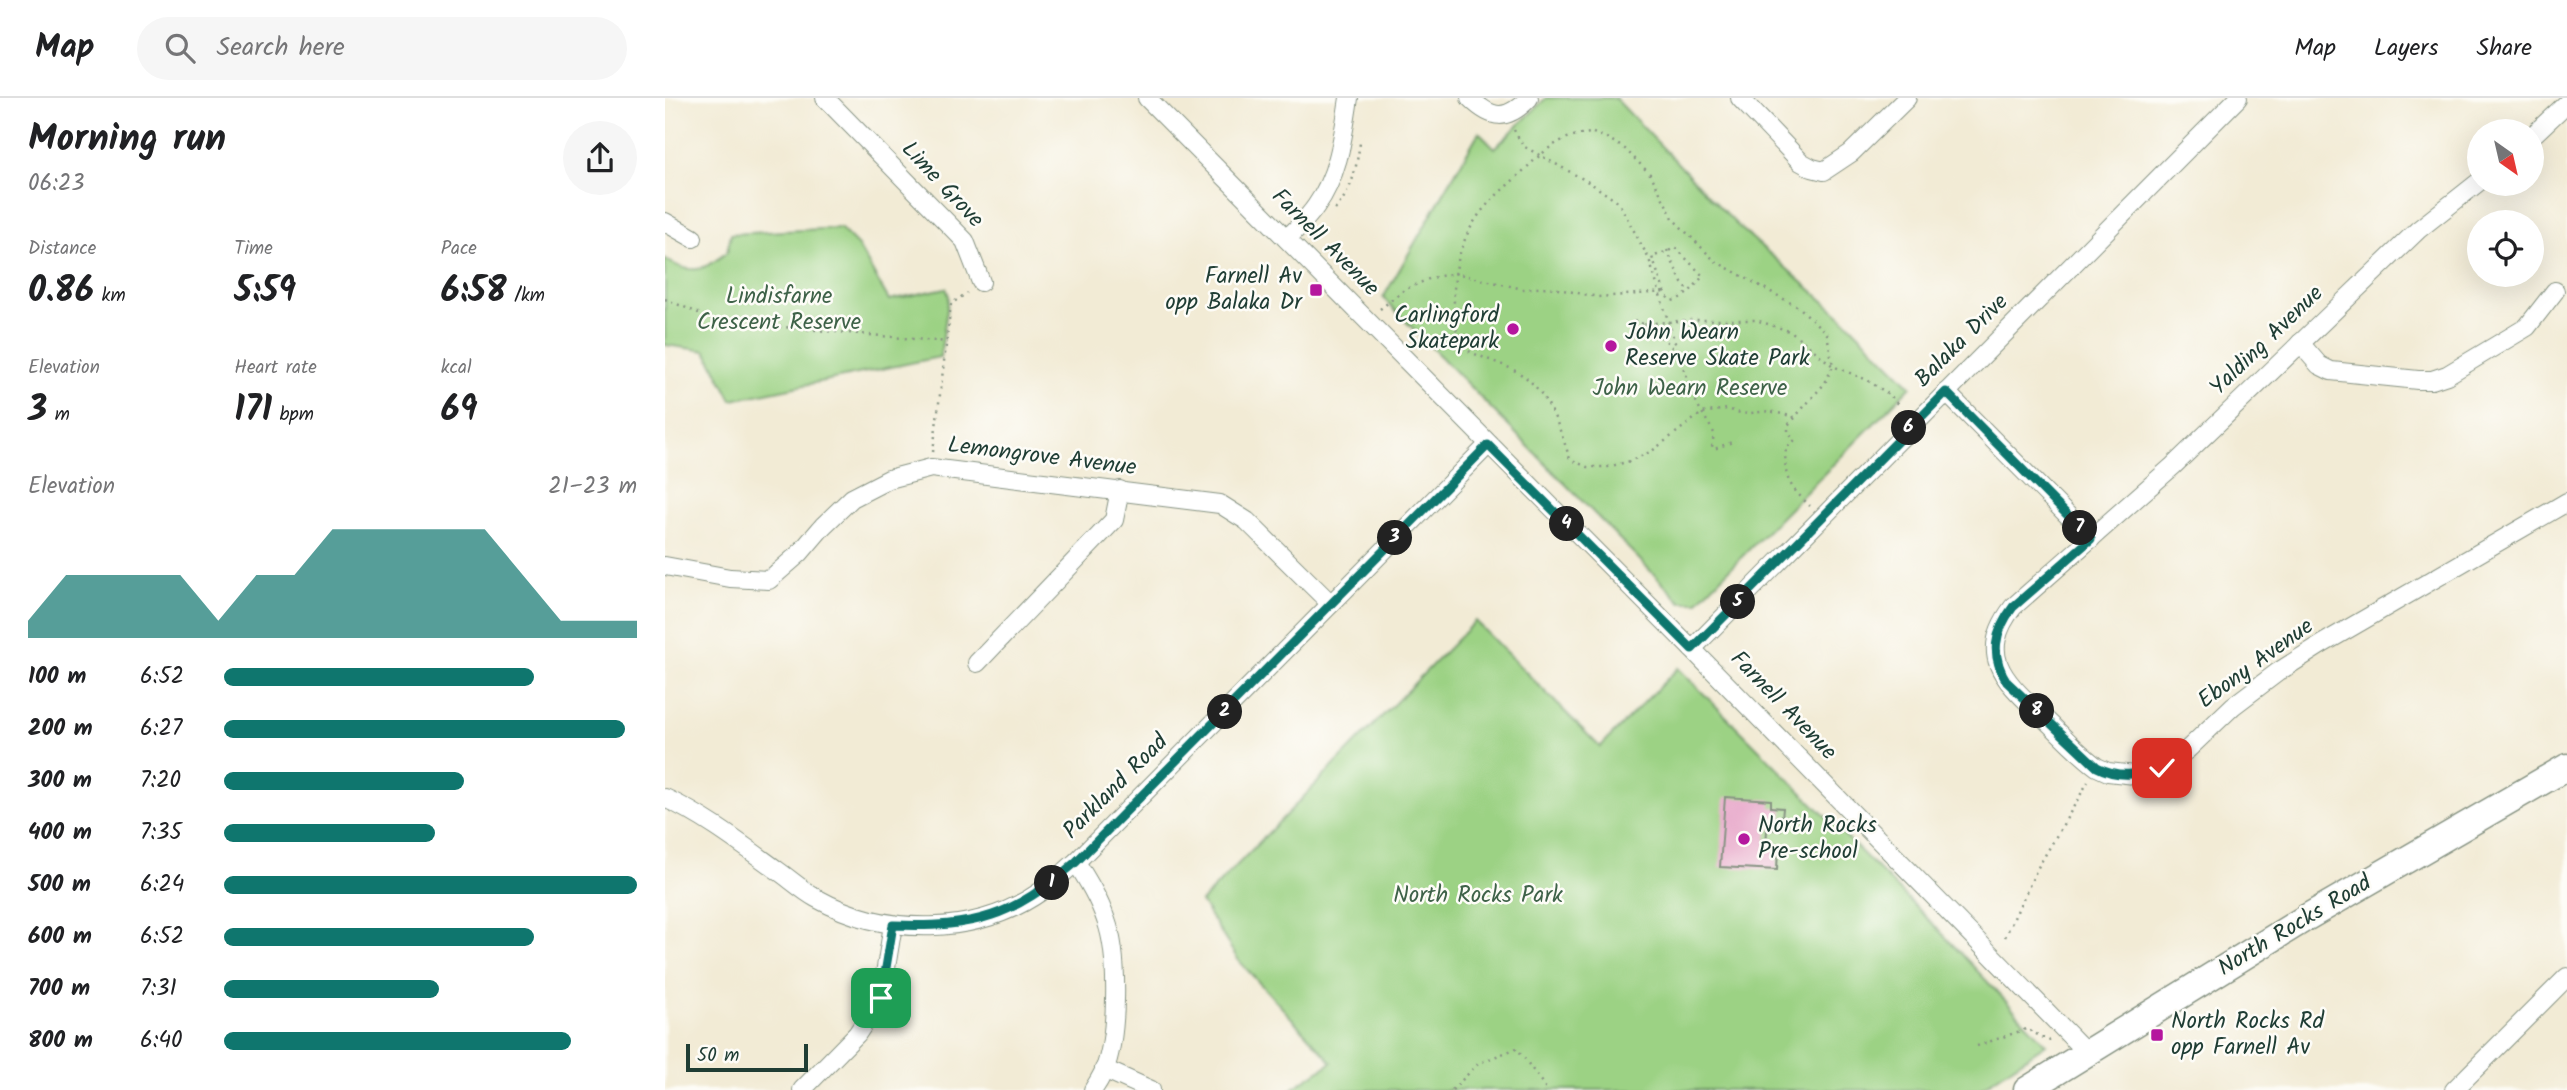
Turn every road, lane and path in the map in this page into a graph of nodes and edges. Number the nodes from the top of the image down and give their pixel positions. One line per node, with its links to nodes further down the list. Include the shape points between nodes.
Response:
1 (825, 98): 21 (street, Lime Grove, via 965,241)
2 (1147, 98): 16 (street, Farnell Avenue)
3 (1349, 98): 16 (street, via 1331,182)
4 (1529, 98): 10 (street)
5 (1740, 98): 6 (street, via 1801,162 1824,171 1851,153)
6 (1907, 98)
7 (2238, 98): 36 (street, Balaka Drive)
8 (1473, 101): 10 (street, via 1490,114)
9 (2567, 103): 11 (street)
10 (1506, 115): 12 (path, via 1523,146)
11 (2545, 124)
12 (1541, 154): 18 (path, via 1619,203); 19 (path, via 1482,211 1467,234); 35 (path, via 1575,134 1593,133 1625,149 1651,175 1674,220 1715,261 1800,308 1827,334)
13 (2467, 191): 33 (street, Yalding Avenue, via 2418,230)
14 (665, 222): 15 (street)
15 (692, 239)
16 (1287, 239): 28 (street, Farnell Avenue)
17 (1667, 250): 18 (path); 25 (path, via 1676,274); 25 (path, via 1676,248 1703,275)
18 (1651, 261): 22 (path); 26 (path)
19 (1455, 273): 26 (path, via 1523,289 1548,286 1598,297); 28 (path, via 1404,290); 38 (path, via 1453,316 1460,346 1525,377 1545,397 1570,459 1587,467 1630,461)
20 (1669, 279): 22 (path)
21 (981, 282): 32 (path, via 951,304)
22 (1662, 285): 24 (path)
23 (2555, 291): 33 (street, via 2527,327 2432,380 2331,371)
24 (1665, 292): 25 (path, via 1672,301); 26 (path)
25 (1690, 292)
26 (1659, 293): 29 (path)
27 (665, 299): 32 (path, via 717,321)
28 (1367, 320): 41 (street, Farnell Avenue)
29 (1669, 322): 30 (path); 34 (path); 35 (path, via 1756,320 1792,332)
30 (1644, 324): 31 (path, via 1633,321); 34 (path)
31 (1630, 326)
32 (947, 342): 42 (path)
33 (2300, 344): 46 (street, Yalding Avenue)
34 (1678, 356): 38 (path)
35 (1833, 366): 37 (path, via 1867,380); 39 (path, via 1825,383)
36 (1946, 392): 46 (street); 49 (street, Balaka Drive)
37 (1899, 406)
38 (1702, 413): 39 (path, via 1727,409); 40 (path, via 1714,433 1714,449)
39 (1795, 417): 45 (path, via 1788,425 1787,433 1795,440 1786,448 1784,467 1790,487)
40 (1732, 442)
41 (1488, 445): 48 (street, Parkland Road); 49 (street, Farnell Avenue)
42 (931, 468): 43 (street, Lemongrove Avenue); 47 (street, Lemongrove Avenue, via 889,480 852,498 769,580)
43 (1120, 490): 48 (street, Lemongrove Avenue, via 1220,504 1247,521); 50 (street, via 1114,520)
44 (2567, 502): 51 (street, Ebony Avenue, via 2278,672 2162,768 2135,775)
45 (1810, 506)
46 (2091, 539): 51 (street, via 2013,607 2003,620 1995,647 2007,682)
47 (665, 566)
48 (1331, 604): 54 (street, Parkland Road)
49 (1692, 649): 60 (street, Farnell Avenue)
50 (977, 663)
51 (2097, 767): 56 (path, via 2037,869)
52 (2567, 767): 60 (main road, North Rocks Road, via 2315,912)
53 (665, 798): 55 (street, Parkland Road, via 709,822 816,898)
54 (1076, 862): 55 (street, Parkland Road, via 1043,890 975,922 937,927); 61 (street, via 1108,923 1114,965 1114,1011)
55 (893, 925): 62 (street, via 881,998 857,1034)
56 (2005, 937)
57 (2567, 977): 68 (street)
58 (2053, 1043): 59 (path, via 2026,1029)
59 (1977, 1046)
60 (2087, 1052): 67 (main road, North Rocks Road)
61 (1104, 1069): 63 (street); 64 (street)
62 (802, 1090)
63 (1093, 1090)
64 (1151, 1090)
65 (1452, 1090): 66 (path, via 1479,1063 1517,1048)
66 (1547, 1090)
67 (2027, 1090)
68 (2454, 1090)

